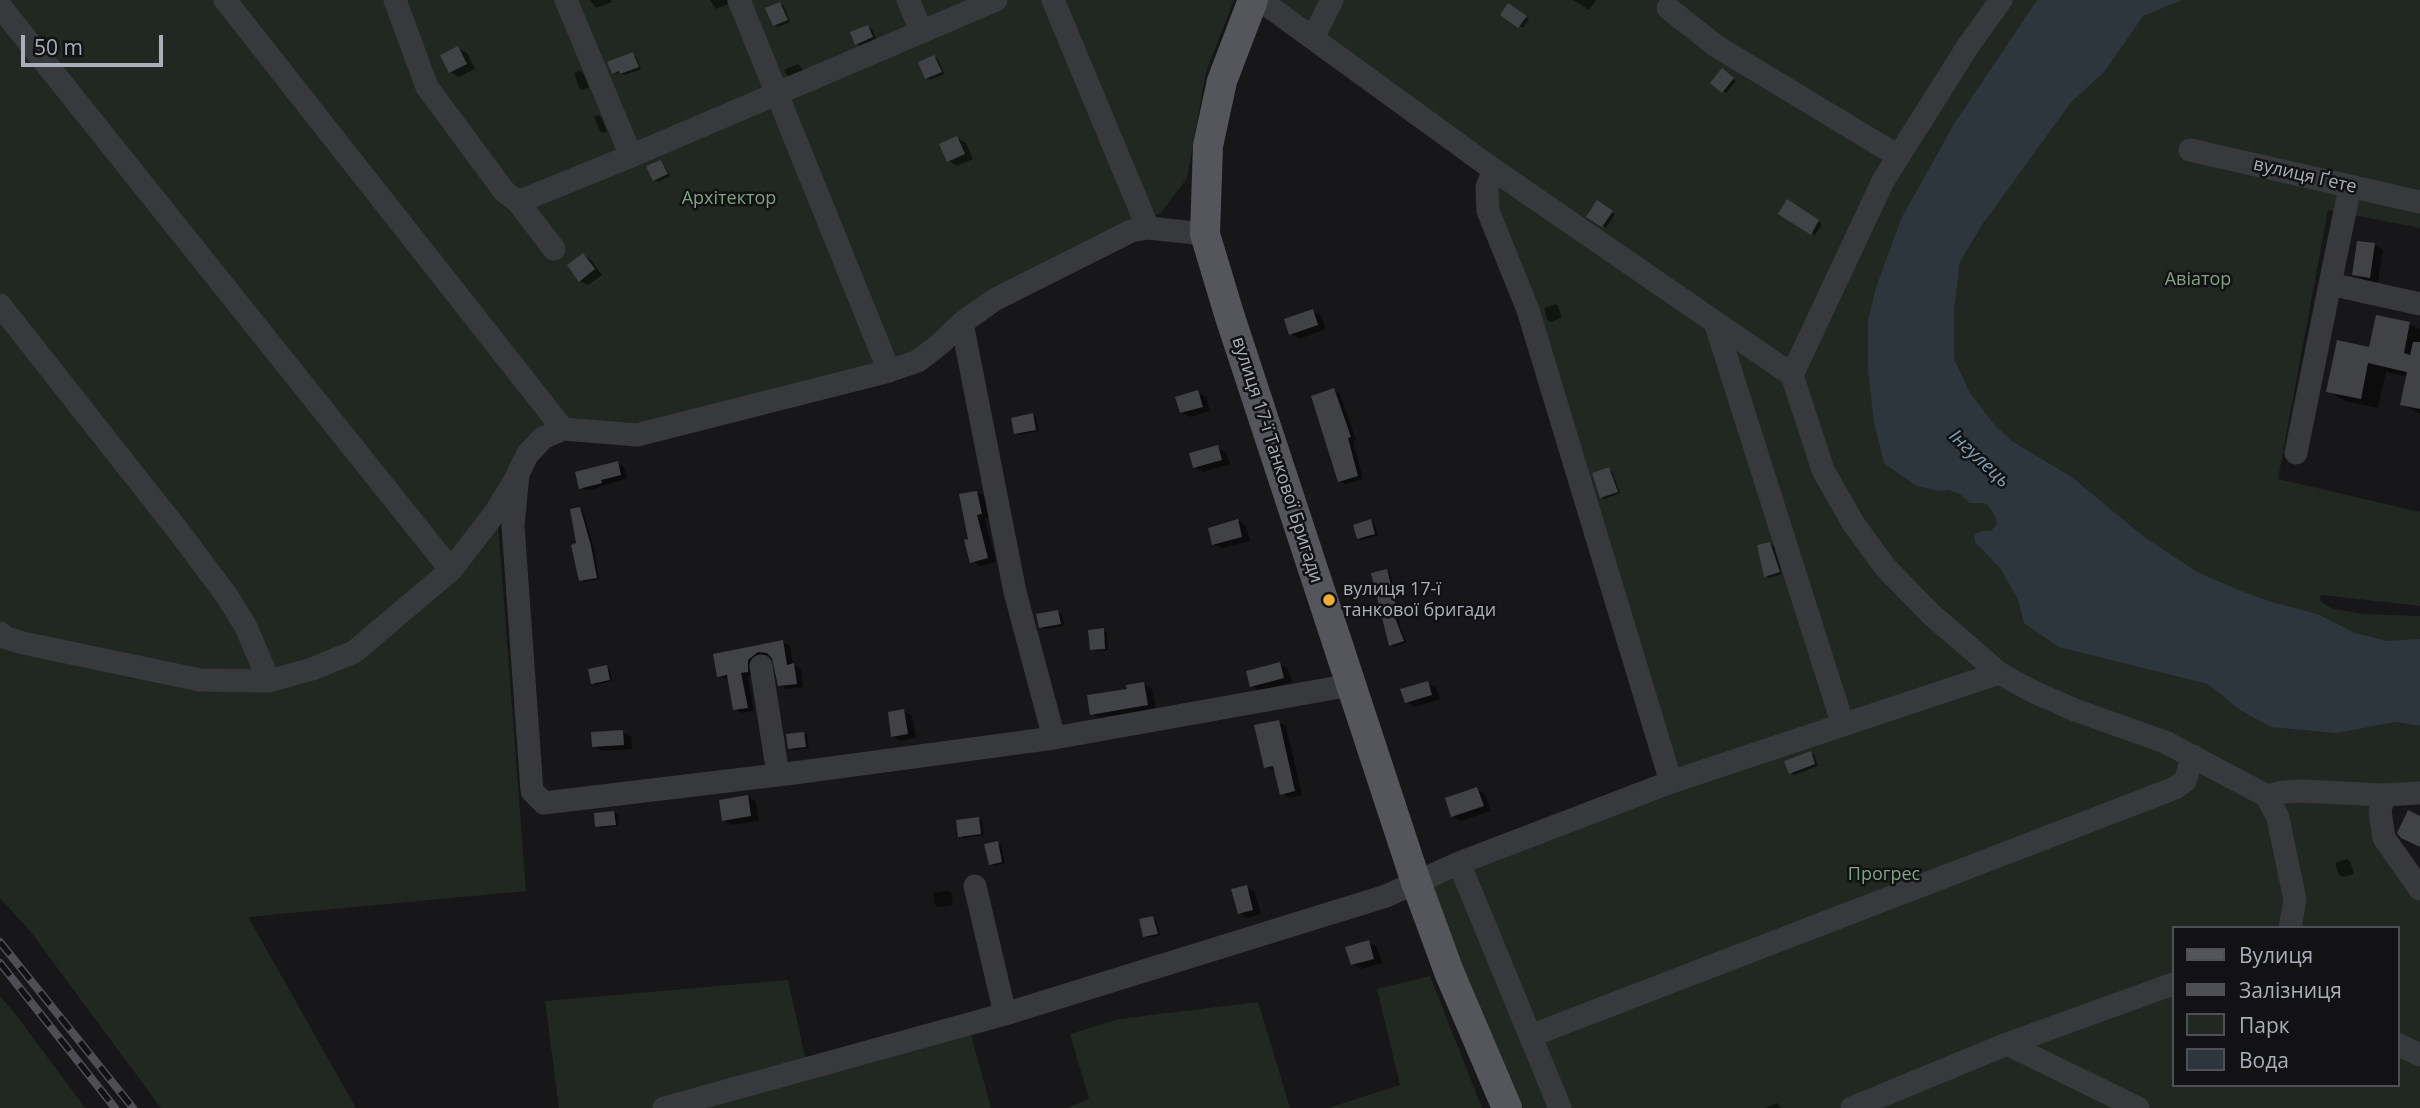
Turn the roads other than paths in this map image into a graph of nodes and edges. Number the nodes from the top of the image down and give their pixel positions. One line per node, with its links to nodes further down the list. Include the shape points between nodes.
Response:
1 (225, 0): 34 (street)
2 (395, 0): 22 (street, via 427,87 504,191)
3 (566, 0): 18 (street)
4 (739, 0): 16 (street)
5 (908, 0): 14 (street)
6 (996, 0): 14 (street)
7 (1053, 0): 24 (street)
8 (1253, 0): 25 (main road, вулиця 17-ї Танкової Бригади, via 1222,81 1208,146)
9 (1260, 0): 15 (street)
10 (1332, 0): 15 (street)
11 (2001, 0): 19 (street)
12 (0, 6): 37 (street)
13 (1668, 8): 19 (street, via 1716,46)
14 (922, 32): 16 (street)
15 (1313, 38): 20 (street)
16 (778, 93): 18 (street); 32 (street)
17 (2190, 150): 21 (street, вулиця Ґете)
18 (631, 156): 22 (street)
19 (1898, 156): 33 (street)
20 (1494, 170): 31 (street); 49 (street, via 1487,187 1488,211 1528,310)
21 (2350, 187): 23 (street, вулиця Ґете); 27 (street)
22 (518, 202): 26 (street)
23 (2420, 202)
24 (1148, 228): 25 (street); 30 (street, via 1131,232 994,300)
25 (1205, 234): 44 (main road, вулиця 17-ї Танкової Бригади)
26 (554, 249)
27 (2330, 284): 28 (street); 35 (street)
28 (2420, 304)
29 (0, 305): 43 (street, via 227,596)
30 (962, 323): 32 (street, via 918,361); 46 (street, via 1015,592)
31 (1716, 325): 33 (street); 45 (street)
32 (889, 370): 34 (street, via 637,435)
33 (1791, 375): 42 (street, via 1823,470 1853,523 1885,568)
34 (564, 429): 36 (street, via 543,438)
35 (2296, 453)
36 (518, 474): 37 (street); 48 (street, via 513,526 533,791 544,803)
37 (451, 570): 43 (street, via 354,652)
38 (0, 613): 40 (street)
39 (0, 633): 40 (street)
40 (23, 643): 43 (street, via 200,680)
41 (761, 666): 48 (street)
42 (1999, 673): 45 (street); 47 (street, via 2075,710)
43 (269, 681)
44 (1351, 685): 46 (street); 54 (main road, вулиця 17-ї Танкової Бригади)
45 (1843, 725): 49 (street)
46 (1054, 738): 48 (street)
47 (2193, 756): 52 (street); 60 (street, via 2185,781 2175,788)
48 (778, 774)
49 (1671, 782): 53 (street)
50 (2420, 793): 51 (street)
51 (2384, 795): 52 (street, via 2301,791); 56 (street, via 2380,811 2384,838)
52 (2267, 796): 57 (street, via 2278,818 2295,900)
53 (1459, 863): 54 (street); 60 (street)
54 (1416, 882): 59 (street, via 1386,896); 65 (main road, вулиця 17-ї Танкової Бригади)
55 (975, 886): 59 (street)
56 (2420, 889)
57 (2291, 926)
58 (2172, 984): 61 (street)
59 (1005, 1014): 64 (street)
60 (1530, 1036): 66 (street)
61 (2007, 1044): 67 (street); 68 (street)
62 (2399, 1045): 63 (street)
63 (2420, 1055)
64 (664, 1108)
65 (1507, 1108)
66 (1560, 1108)
67 (1852, 1108)
68 (2138, 1108)

